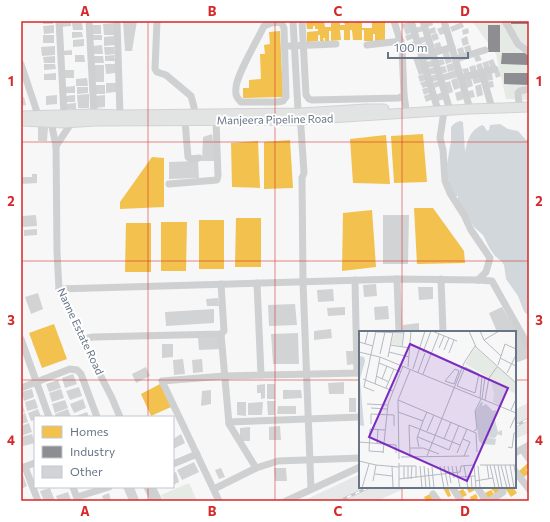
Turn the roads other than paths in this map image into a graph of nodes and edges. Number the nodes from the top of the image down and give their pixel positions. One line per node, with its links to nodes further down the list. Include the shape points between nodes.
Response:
1 (59, 21): 37 (street)
2 (89, 21): 38 (street)
3 (117, 21): 41 (street)
4 (157, 21): 39 (street, via 155,69 191,96)
5 (293, 21): 16 (street)
6 (302, 21): 17 (street)
7 (394, 21): 12 (street)
8 (411, 21): 33 (street)
9 (423, 21): 21 (street)
10 (444, 21): 18 (street)
11 (505, 21): 20 (street, via 518,44)
12 (401, 41): 14 (street); 28 (street)
13 (336, 44): 17 (street)
14 (367, 45)
15 (285, 46): 15 (street, via 285,99 277,102 241,102 236,97 236,84 264,26 280,22); 16 (street)
16 (294, 46): 17 (street); 43 (street)
17 (304, 46): 28 (street, via 306,95 309,99 399,98)
18 (452, 47): 21 (street); 22 (street)
19 (485, 50): 22 (street)
20 (529, 52)
21 (433, 53): 33 (street)
22 (456, 59): 26 (street)
23 (21, 64): 40 (street)
24 (495, 69): 25 (street)
25 (482, 73): 26 (street); 31 (street)
26 (461, 78): 34 (street)
27 (529, 89): 29 (street, via 520,90)
28 (404, 95): 35 (street)
29 (519, 103): 30 (main road, Manjeera Pipeline Road); 31 (main road, Manjeera Pipeline Road)
30 (529, 103)
31 (491, 105): 34 (main road, Manjeera Pipeline Road)
32 (529, 107): 34 (main road, Manjeera Pipeline Road)
33 (444, 108): 34 (main road, Manjeera Pipeline Road); 35 (main road, Manjeera Pipeline Road); 36 (main road, Manjeera Pipeline Road); 56 (street, via 440,138 444,181 490,258 486,272)
34 (470, 108)
35 (406, 109): 36 (main road, Manjeera Pipeline Road)
36 (376, 113): 43 (main road, Manjeera Pipeline Road, via 366,109)
37 (64, 114): 38 (main road, Manjeera Pipeline Road); 40 (main road, Manjeera Pipeline Road)
38 (94, 114): 41 (main road, Manjeera Pipeline Road)
39 (194, 114): 43 (main road, Manjeera Pipeline Road); 44 (main road, Manjeera Pipeline Road)
40 (38, 115): 42 (main road, Manjeera Pipeline Road)
41 (120, 115): 44 (main road, Manjeera Pipeline Road)
42 (21, 116)
43 (298, 116): 47 (main road, Manjeera Pipeline Road); 57 (street, via 304,173)
44 (153, 118): 46 (main road, Manjeera Pipeline Road); 49 (main road, Manjeera Pipeline Road)
45 (21, 121): 48 (main road, Manjeera Pipeline Road)
46 (185, 121): 47 (main road, Manjeera Pipeline Road); 51 (street, via 188,157)
47 (216, 121): 52 (street, via 216,180)
48 (51, 122): 49 (main road, Manjeera Pipeline Road); 50 (street, Nanne Estate Road)
49 (72, 122): 50 (street)
50 (56, 146): 60 (street, Nanne Estate Road)
51 (199, 158)
52 (169, 184)
53 (397, 279): 54 (street); 55 (street); 61 (street)
54 (441, 279): 56 (street); 62 (street)
55 (355, 280): 57 (street); 68 (street)
56 (478, 280): 66 (street, via 492,281)
57 (303, 282): 58 (street); 69 (street)
58 (257, 283): 59 (street); 70 (street)
59 (221, 284): 60 (street); 63 (street, via 224,331)
60 (59, 288): 65 (street, Nanne Estate Road)
61 (399, 331)
62 (443, 331)
63 (221, 334): 65 (street, via 93,337); 71 (street)
64 (21, 339): 67 (street)
65 (84, 343): 76 (street, Nanne Estate Road)
66 (529, 347)
67 (23, 353): 72 (street)
68 (359, 373): 69 (street)
69 (306, 374): 70 (street); 78 (street)
70 (261, 375): 71 (street)
71 (224, 376): 79 (street); 82 (street, via 162,381)
72 (37, 382): 73 (street); 74 (street); 75 (street, via 70,369 77,370 81,374)
73 (21, 388)
74 (49, 416)
75 (97, 416)
76 (120, 416)
77 (359, 417): 78 (street)
78 (308, 419): 79 (street); 85 (street)
79 (229, 422): 90 (street)
80 (529, 445): 81 (street)
81 (518, 451): 84 (street)
82 (197, 454): 87 (street); 99 (street)
83 (359, 458): 85 (street)
84 (529, 459)
85 (310, 460): 90 (street, via 278,461); 100 (street)
86 (34, 463): 88 (street)
87 (174, 464)
88 (23, 467): 104 (street)
89 (359, 467): 100 (street)
90 (256, 468): 99 (street)
91 (516, 472): 101 (street)
92 (73, 488): 103 (street)
93 (105, 488): 103 (street)
94 (148, 488): 105 (street)
95 (152, 488): 106 (street)
96 (453, 488): 110 (street)
97 (478, 488): 111 (street)
98 (501, 488): 112 (street, via 503,492)
99 (214, 489): 107 (street)
100 (311, 489): 108 (street)
101 (529, 489)
102 (433, 494): 109 (street)
103 (78, 499)
104 (38, 501)
105 (154, 501)
106 (159, 501)
107 (220, 501)
108 (286, 501)
109 (438, 501)
110 (461, 501)
111 (486, 501)
112 (490, 501)

